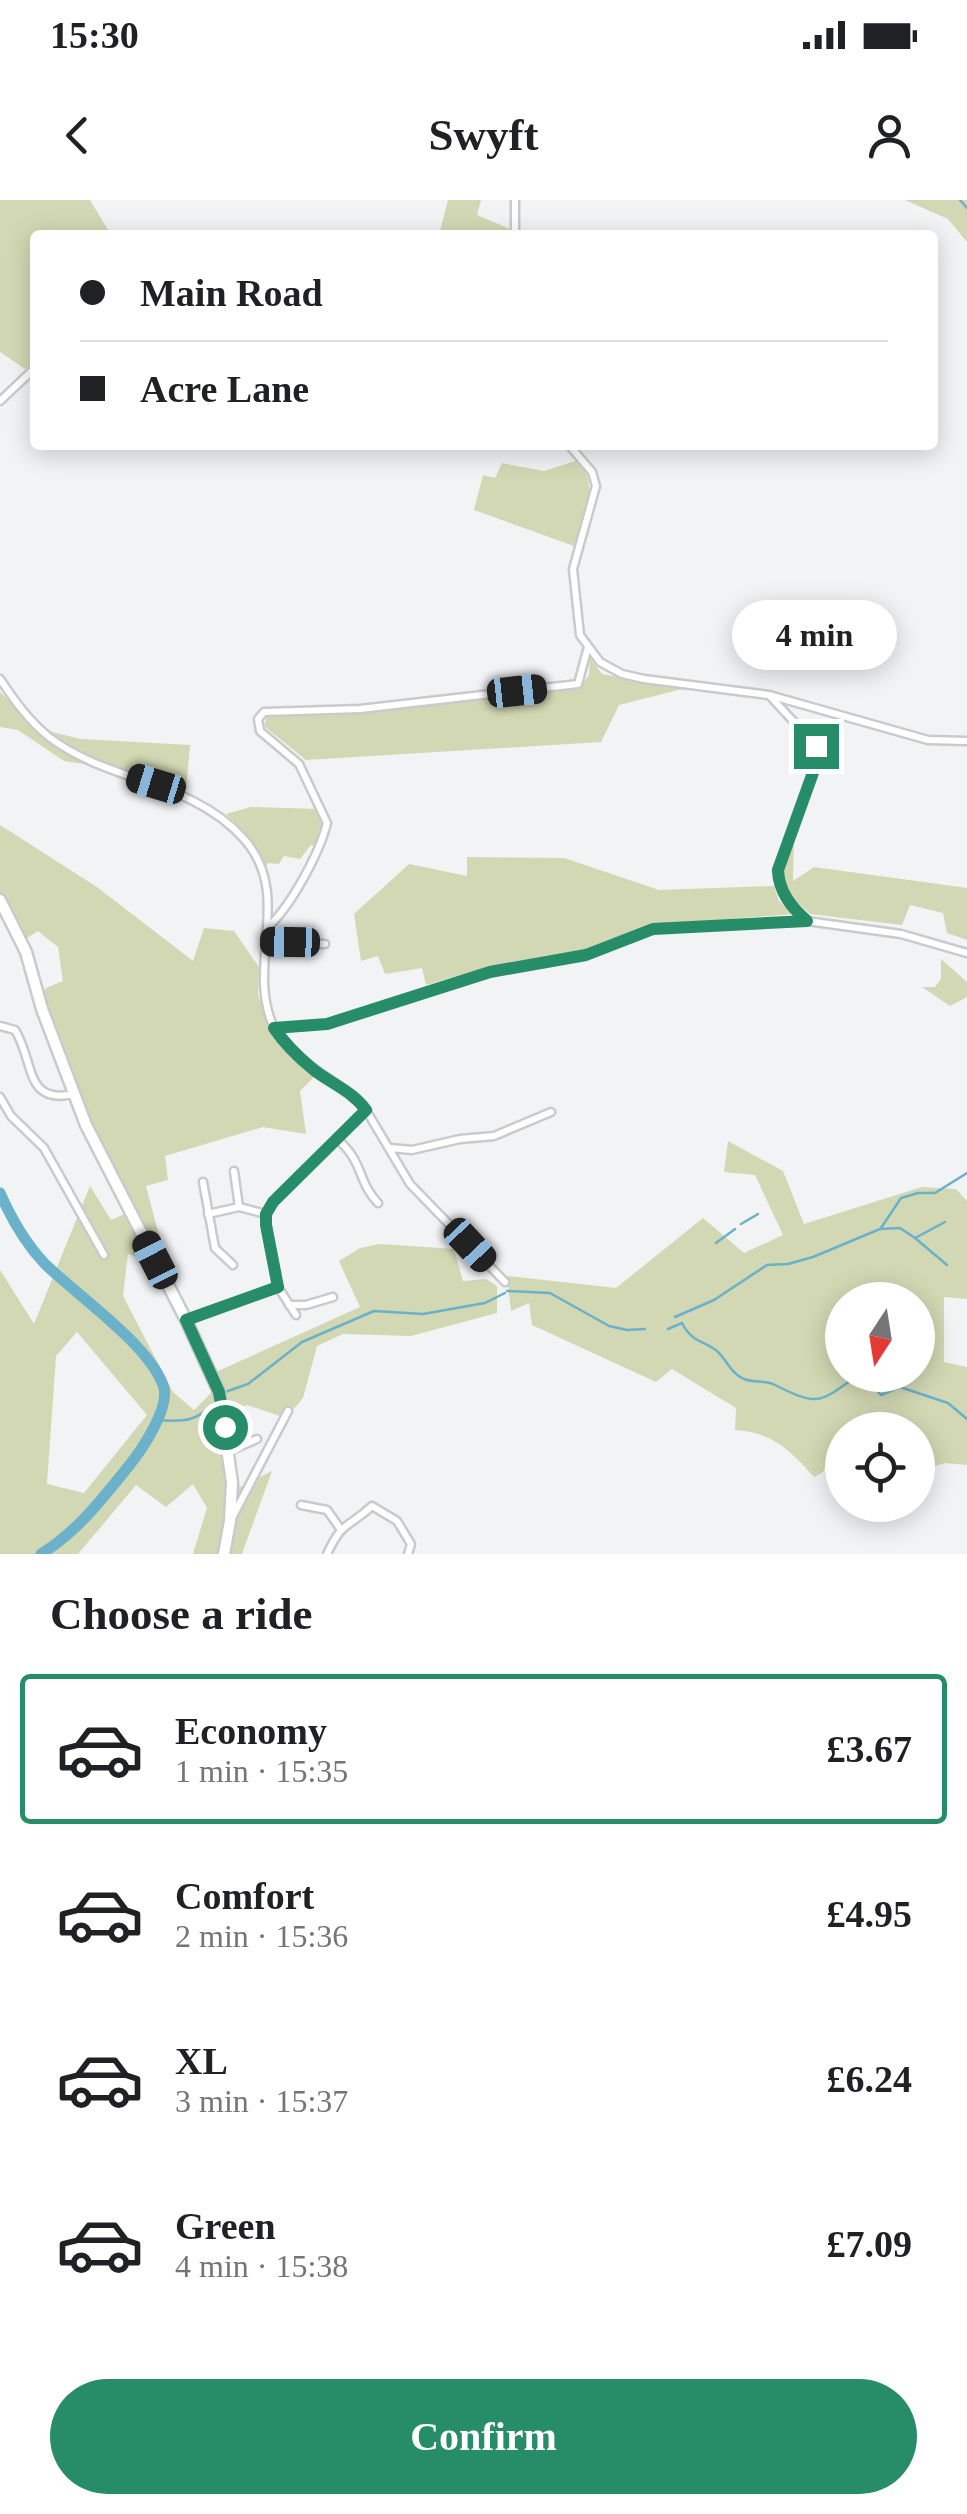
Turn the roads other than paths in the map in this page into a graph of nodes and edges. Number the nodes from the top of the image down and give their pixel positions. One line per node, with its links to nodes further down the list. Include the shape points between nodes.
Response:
1 (515, 200): 2 (street)
2 (516, 230)
3 (30, 373): 4 (street)
4 (0, 401)
5 (573, 450): 6 (street, via 596,486 573,569 580,635)
6 (588, 646): 8 (street, via 622,674); 12 (street, via 578,684 360,709 264,712 260,731 298,764 328,822)
7 (0, 679): 12 (street, via 48,736 107,767 195,799 236,830 257,859)
8 (769, 695): 9 (street, via 928,740); 11 (street, via 816,746 814,770 778,870 785,897)
9 (967, 741)
10 (0, 900): 18 (main road, via 26,952)
11 (807, 921): 15 (street, via 901,934); 17 (street, via 653,929 586,955 490,972 327,1024)
12 (270, 924): 13 (street)
13 (267, 942): 14 (street); 17 (street, via 262,978)
14 (326, 944)
15 (967, 953)
16 (0, 1026): 18 (street, via 15,1030 23,1042 44,1095)
17 (274, 1028): 20 (street)
18 (74, 1094): 37 (main road)
19 (0, 1097): 30 (street, via 44,1148)
20 (366, 1110): 22 (street); 23 (street)
21 (551, 1112): 23 (street, via 494,1136)
22 (338, 1140): 26 (street, via 360,1164 364,1188); 29 (street)
23 (390, 1148): 32 (street, via 410,1184)
24 (234, 1171): 27 (street)
25 (203, 1182): 28 (street)
26 (378, 1203)
27 (240, 1207): 28 (street); 29 (street)
28 (208, 1214): 31 (street, via 214,1248)
29 (266, 1214): 33 (street)
30 (104, 1255)
31 (233, 1265)
32 (505, 1282)
33 (278, 1287): 35 (street); 37 (street)
34 (333, 1297): 35 (street)
35 (289, 1305): 36 (street)
36 (296, 1315)
37 (186, 1320): 40 (main road, via 220,1397)
38 (288, 1411): 42 (street)
39 (258, 1439): 40 (street)
40 (228, 1450): 42 (main road)
41 (302, 1506): 43 (street, via 327,1510)
42 (230, 1521): 44 (main road)
43 (339, 1527): 45 (street); 46 (street, via 372,1506 397,1521 412,1544)
44 (224, 1554)
45 (326, 1554)
46 (408, 1554)

